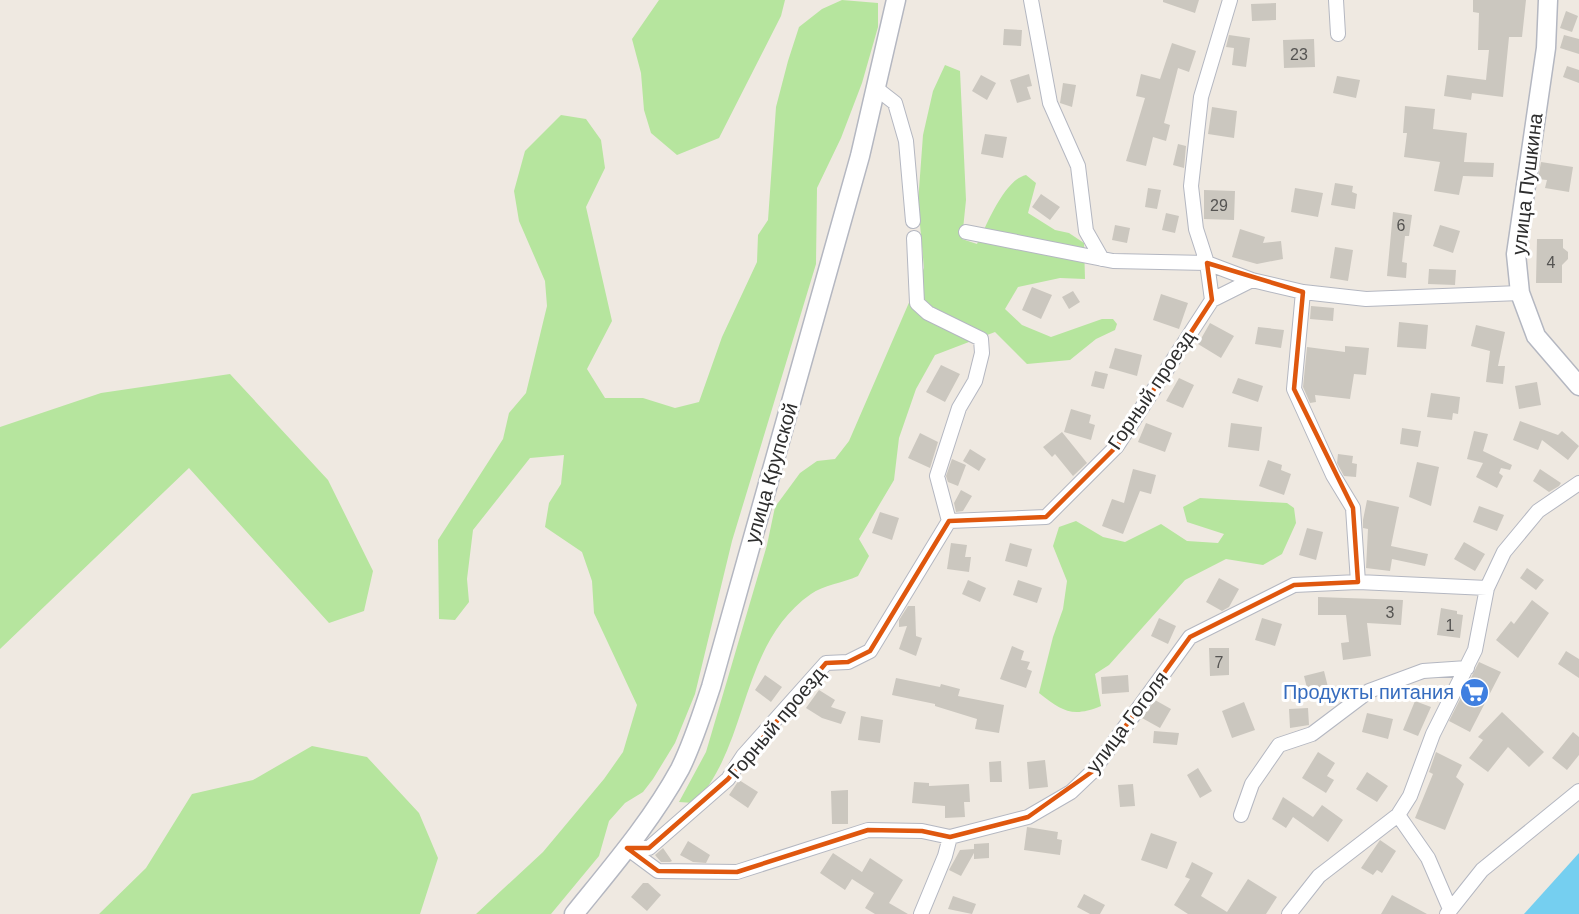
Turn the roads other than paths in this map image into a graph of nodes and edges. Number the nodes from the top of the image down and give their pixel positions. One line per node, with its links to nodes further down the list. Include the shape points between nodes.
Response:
1 (896, 0): 7 (street, улица Крупской)
2 (1031, 0): 11 (street, via 1050,103 1078,166 1086,231)
3 (1230, 0): 12 (street, via 1201,96 1191,186 1196,229)
4 (1336, 0): 6 (street)
5 (1548, 0): 15 (street, улица Пушкина, via 1546,48 1516,254)
6 (1338, 34)
7 (877, 89): 8 (street, via 895,103 906,141); 27 (street, улица Крупской, via 711,687 680,768)
8 (913, 222)
9 (966, 232): 11 (street)
10 (914, 238): 19 (street, via 917,303 928,313 981,339 982,354 975,381 959,408 937,476)
11 (1102, 259): 12 (street)
12 (1206, 263): 13 (street); 16 (street)
13 (1252, 280): 14 (street); 16 (street)
14 (1303, 292): 15 (street, via 1366,299); 20 (street, via 1294,389 1333,475 1353,508)
15 (1520, 293): 17 (street, улица Пушкина, via 1536,336)
16 (1212, 300): 19 (street, Горный проезд, via 1117,446 1047,517)
17 (1579, 386)
18 (1579, 483): 21 (street, via 1538,512 1504,552)
19 (949, 521): 27 (street, Горный проезд, via 870,651 848,662 826,663 743,756 728,779 649,848)
20 (1358, 582): 21 (street, улица Гоголя); 26 (street, улица Гоголя, via 1294,585 1190,637 1094,771 1071,792 1028,817)
21 (1486, 588): 22 (street, via 1475,650)
22 (1467, 668): 24 (street, via 1423,671 1369,691 1312,734 1279,745 1252,784); 25 (street)
23 (1579, 791): 28 (street, via 1482,870)
24 (1241, 815)
25 (1398, 815): 28 (street, via 1428,858); 31 (street, via 1319,876)
26 (950, 837): 27 (street, улица Гоголя, via 922,831 868,830 737,872 714,873 658,872); 30 (street)
27 (627, 848): 29 (street, улица Крупской)
28 (1448, 911)
29 (574, 914)
30 (921, 914)
31 (1289, 914)

